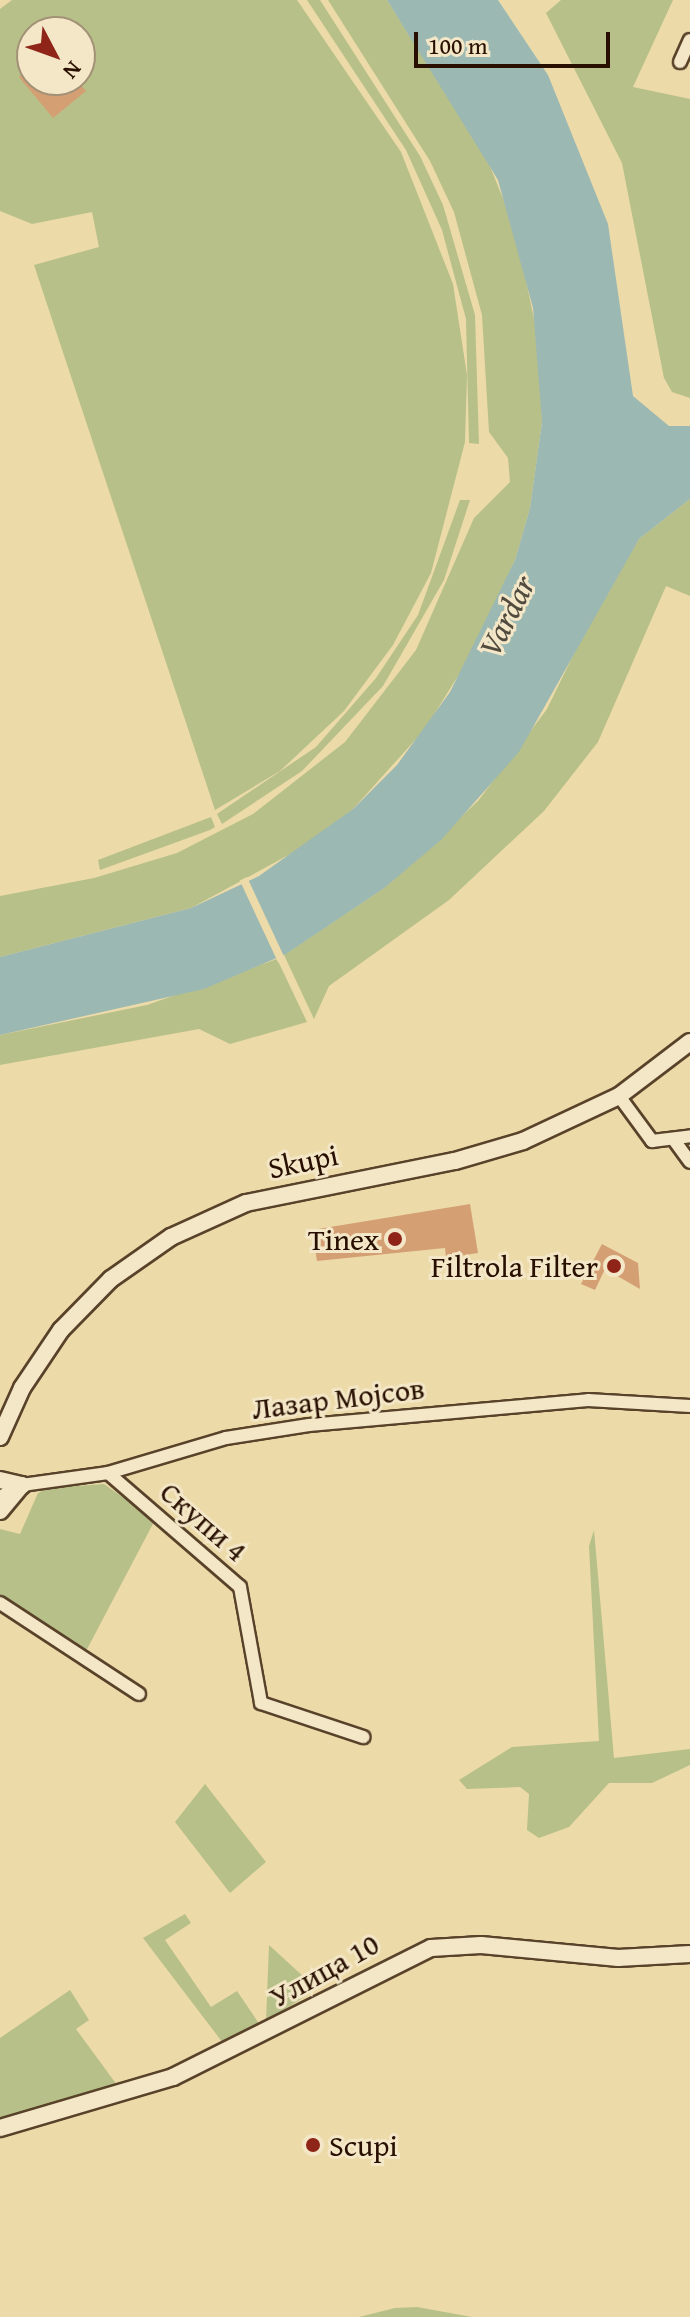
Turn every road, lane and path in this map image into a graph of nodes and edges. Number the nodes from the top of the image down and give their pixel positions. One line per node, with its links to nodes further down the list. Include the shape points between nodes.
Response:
1 (690, 40): 2 (street)
2 (680, 62)
3 (690, 1042): 4 (street, Skupi)
4 (619, 1096): 6 (street, via 652,1141); 9 (street, Skupi, via 499,1149 271,1196 171,1237 120,1272 61,1330 22,1388)
5 (690, 1136): 6 (street)
6 (674, 1140): 7 (street)
7 (690, 1162)
8 (690, 1406): 10 (street, Лазар Мојсов, via 588,1400 309,1425 226,1438)
9 (0, 1437)
10 (108, 1473): 12 (street, Лазар Мојсов); 17 (street, Cкупи 4, via 240,1587 261,1703)
11 (0, 1480): 12 (street)
12 (22, 1485): 13 (street, Лазар Мојсов); 14 (street)
13 (0, 1497)
14 (0, 1511)
15 (0, 1603): 16 (street)
16 (139, 1694)
17 (363, 1737)
18 (690, 1954): 19 (street, Улица 10, via 618,1958 481,1945 431,1948 173,2077)
19 (0, 2128)

